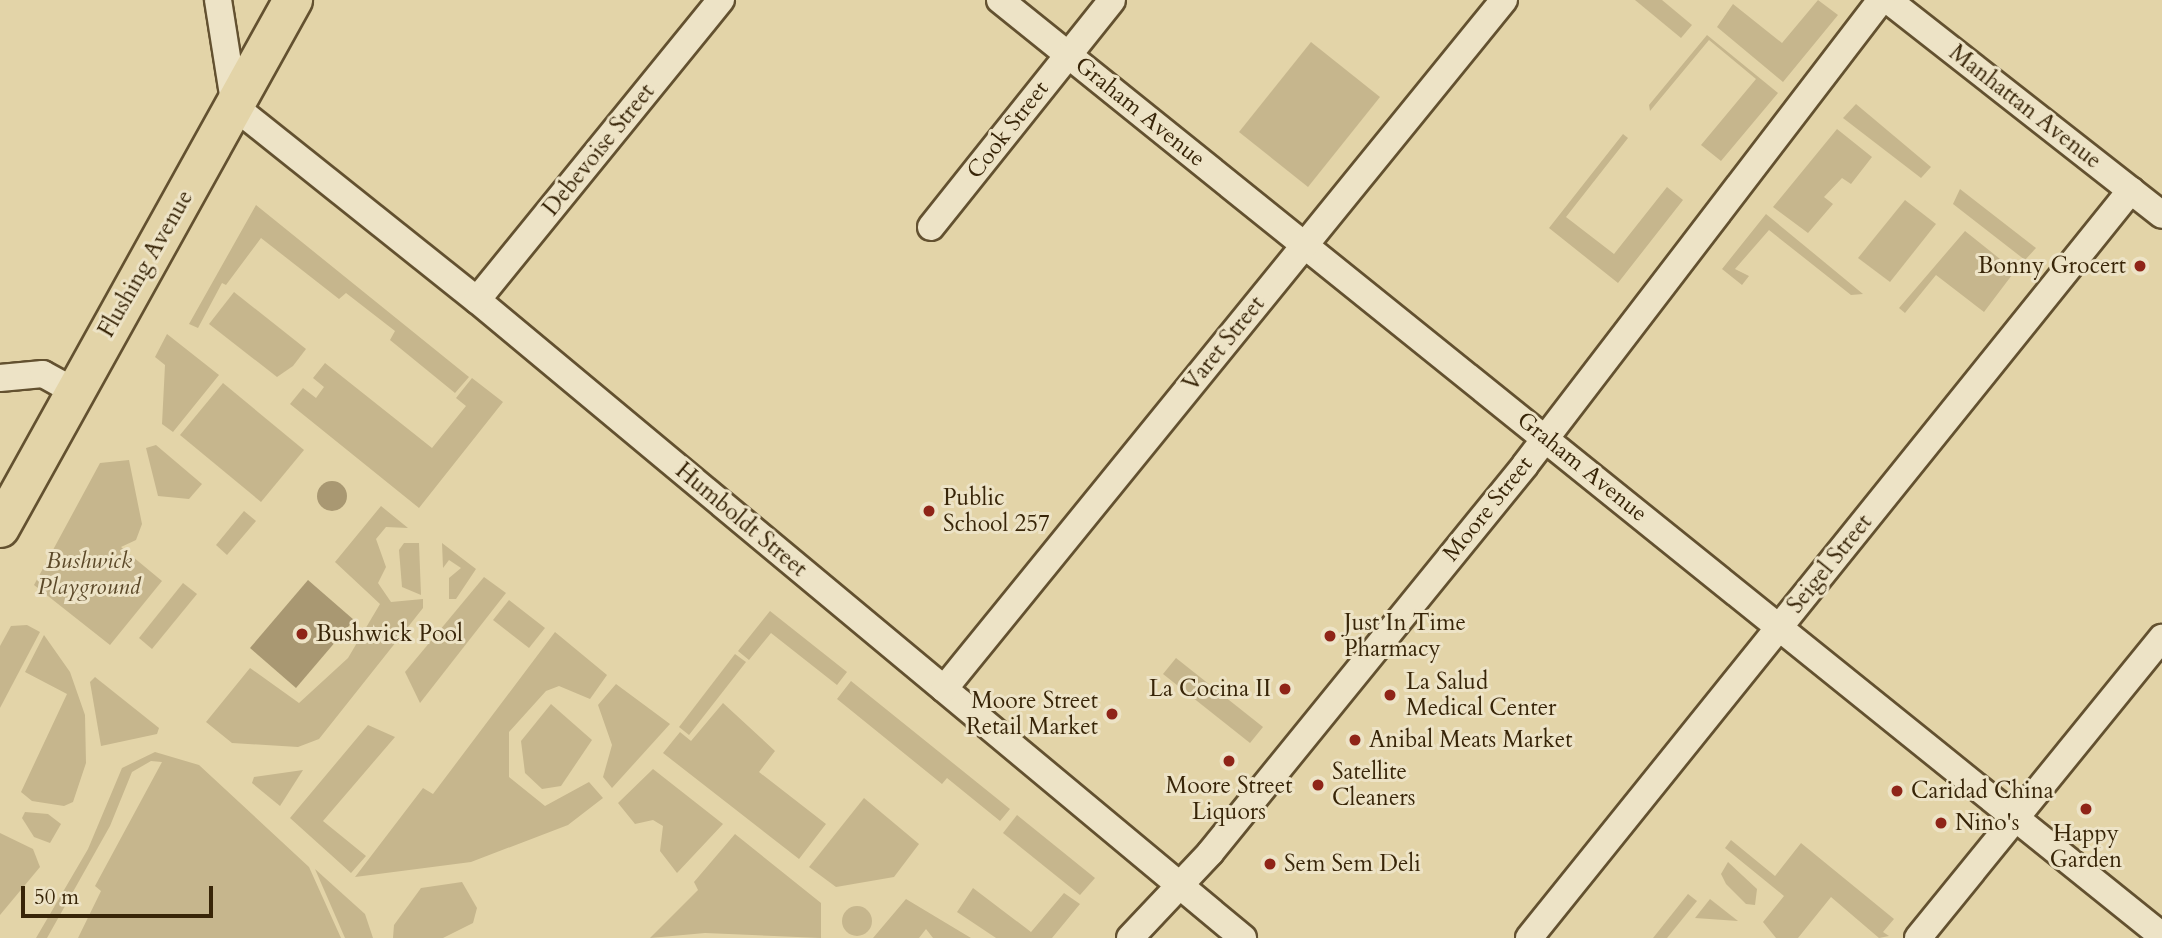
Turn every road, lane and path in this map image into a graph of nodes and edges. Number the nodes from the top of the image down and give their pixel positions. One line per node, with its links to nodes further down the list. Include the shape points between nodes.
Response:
1 (218, 0): 10 (street)
2 (293, 0): 10 (main road, Flushing Avenue)
3 (721, 0): 15 (street, Debevoise Street)
4 (1000, 0): 9 (street, Graham Avenue)
5 (1112, 0): 9 (street, Cook Street)
6 (1504, 0): 14 (street, Varet Street)
7 (1881, 0): 18 (street, Moore Street)
8 (1888, 0): 11 (street, Manhattan Avenue)
9 (1069, 54): 13 (street, Cook Street); 14 (street, Graham Avenue)
10 (235, 107): 15 (street, Humboldt Street); 17 (main road, Flushing Avenue)
11 (2131, 190): 12 (street, Manhattan Avenue); 20 (street, Seigel Street)
12 (2162, 215)
13 (931, 227)
14 (1303, 246): 18 (street, Graham Avenue); 22 (street, Varet Street)
15 (477, 300): 22 (street, Humboldt Street)
16 (0, 377): 17 (street, via 43,374)
17 (74, 391): 19 (main road, Flushing Avenue)
18 (1545, 437): 20 (street, Graham Avenue); 24 (street, Moore Street, via 1210,853)
19 (0, 527)
20 (1779, 627): 23 (street, Graham Avenue); 28 (street, Seigel Street)
21 (2162, 638): 23 (street)
22 (944, 688): 24 (street, Humboldt Street)
23 (2016, 818): 25 (street, Graham Avenue); 29 (street)
24 (1176, 884): 26 (street, Moore Street); 27 (street, Humboldt Street)
25 (2162, 936)
26 (1130, 938)
27 (1243, 938)
28 (1529, 938)
29 (1918, 938)

